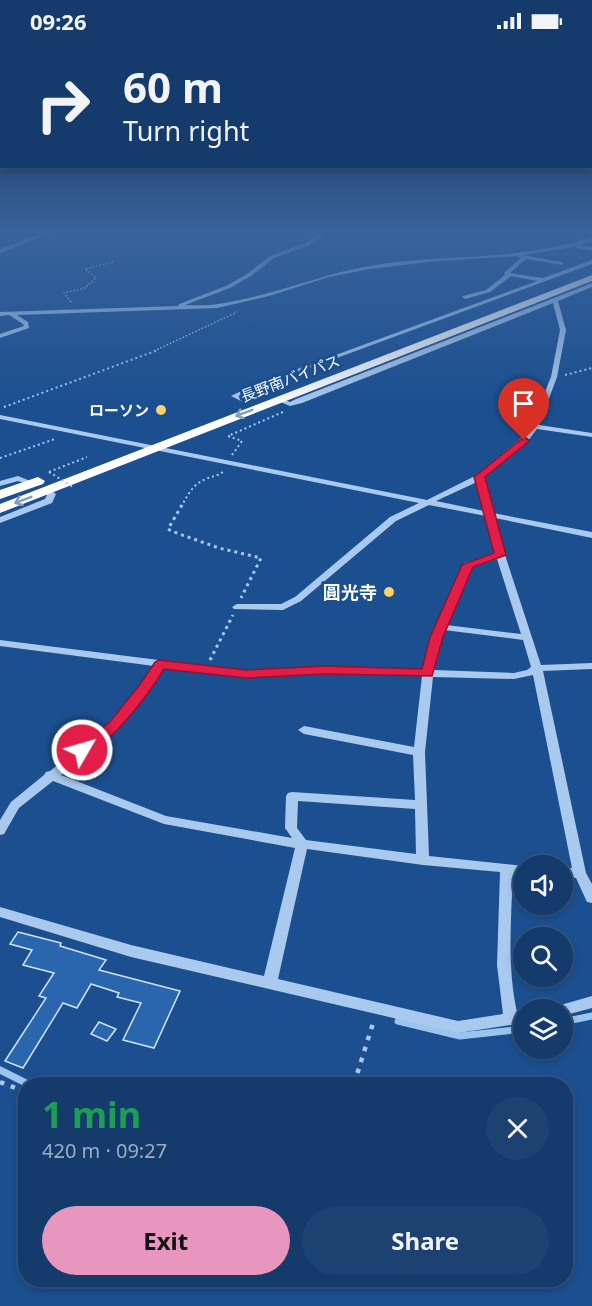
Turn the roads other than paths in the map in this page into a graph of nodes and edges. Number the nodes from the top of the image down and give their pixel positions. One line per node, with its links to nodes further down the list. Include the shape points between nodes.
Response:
1 (222, 289): 12 (street)
2 (284, 289): 12 (street, via 217,306)
3 (491, 289): 8 (street)
4 (522, 289): 9 (street)
5 (535, 289): 15 (highway, 長野南バイパス)
6 (564, 289): 16 (highway, 長野南バイパス)
7 (583, 289): 11 (street)
8 (488, 291): 9 (street); 10 (street)
9 (509, 294): 15 (street)
10 (465, 297)
11 (555, 301): 17 (street); 21 (street, via 563,330 554,377)
12 (176, 308): 13 (street)
13 (9, 313): 14 (street); 18 (street, via 26,322 27,327)
14 (0, 314)
15 (461, 315): 23 (highway, 長野南バイパス)
16 (481, 322): 17 (street); 19 (highway, 長野南バイパス)
17 (494, 326): 19 (street)
18 (0, 336)
19 (285, 402): 24 (highway, 長野南バイパス, one-way to 24)
20 (0, 417): 23 (street)
21 (535, 427): 22 (street); 25 (street)
22 (592, 435)
23 (137, 443): 24 (street); 26 (highway, 長野南バイパス)
24 (158, 447): 28 (highway, 長野南バイパス); 30 (street)
25 (480, 477): 30 (street); 32 (street)
26 (31, 483): 27 (street, via 18,478); 29 (highway, 長野南バイパス)
27 (0, 484)
28 (46, 491): 31 (highway, 長野南バイパス, one-way to 31); 33 (street, via 52,494 49,501)
29 (0, 495)
30 (426, 501): 32 (street); 36 (street, via 393,519 298,599 283,607)
31 (0, 508)
32 (491, 514): 34 (street); 35 (street)
33 (0, 520)
34 (592, 535)
35 (500, 555): 37 (street, via 468,565); 38 (street)
36 (237, 607)
37 (442, 627): 38 (street); 43 (street)
38 (527, 638): 42 (street)
39 (0, 643): 40 (street)
40 (159, 664): 43 (street, via 246,674 326,670); 46 (street, via 114,726)
41 (592, 666): 42 (street)
42 (537, 668): 43 (street, via 514,676); 54 (street)
43 (428, 673): 45 (street)
44 (304, 730): 45 (street)
45 (419, 752): 47 (street)
46 (50, 775): 48 (street, via 15,805); 49 (street, via 164,820)
47 (421, 805): 49 (street, via 292,796 291,828); 50 (street)
48 (0, 831)
49 (302, 844): 50 (street); 57 (street)
50 (423, 860): 51 (street)
51 (507, 869): 52 (street); 60 (street, via 504,929 508,1006)
52 (513, 869)
53 (573, 873): 54 (street)
54 (580, 873): 55 (street)
55 (592, 898)
56 (0, 912): 57 (street, via 131,951)
57 (270, 982): 61 (street, via 458,1027)
58 (592, 1002): 59 (street)
59 (573, 1007)
60 (513, 1012)
61 (513, 1019)

